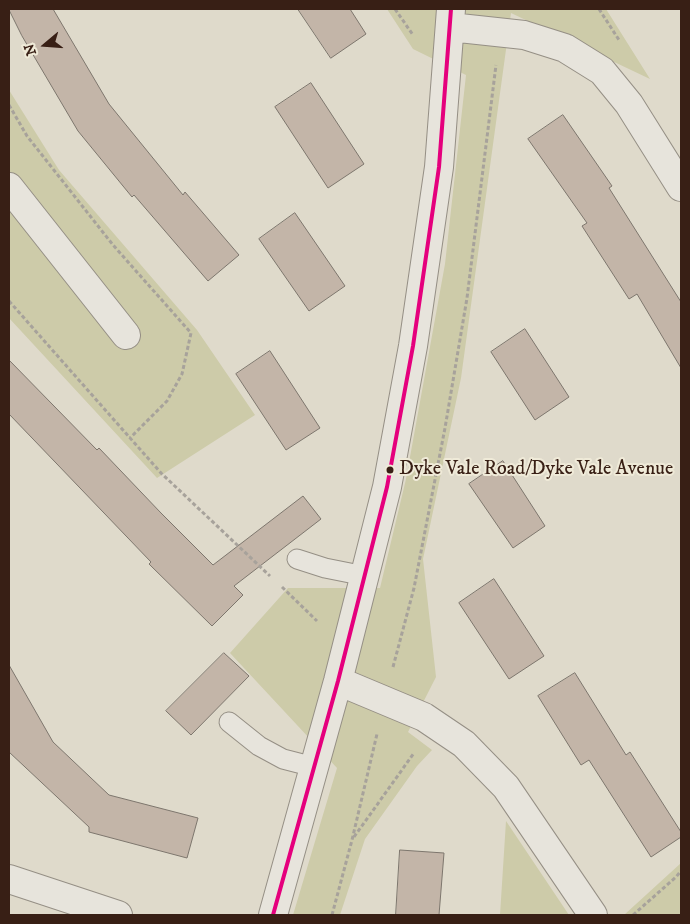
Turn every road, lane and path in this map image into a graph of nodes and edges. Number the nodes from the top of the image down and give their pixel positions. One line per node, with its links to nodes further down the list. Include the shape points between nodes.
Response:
1 (450, 18): 2 (street); 8 (street, via 439,167 413,346 387,487)
2 (500, 32): 4 (street, via 524,35 565,48 602,71 629,104); 13 (path, via 467,298 445,428 414,588)
3 (9, 187): 6 (street)
4 (681, 187)
5 (9, 301): 9 (path, via 161,473)
6 (126, 335)
7 (298, 559): 8 (lane)
8 (365, 576): 11 (street)
9 (271, 577)
10 (278, 584): 11 (path)
11 (347, 649): 12 (street)
12 (338, 681): 13 (street); 16 (street)
13 (385, 700): 15 (street); 17 (path)
14 (230, 722): 16 (lane, via 259,746)
15 (434, 724): 17 (path); 23 (street, via 464,744 506,787)
16 (314, 768): 21 (street)
17 (352, 840): 22 (path)
18 (681, 871): 24 (path)
19 (9, 879): 20 (street)
20 (118, 915)
21 (273, 915)
22 (332, 915)
23 (593, 915)
24 (633, 915)

